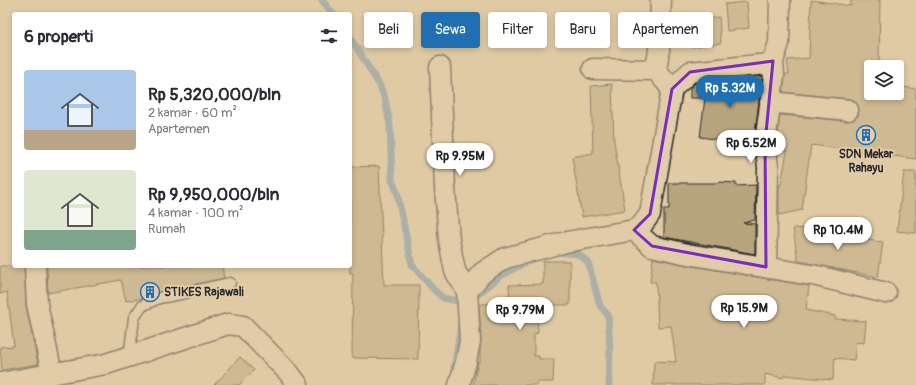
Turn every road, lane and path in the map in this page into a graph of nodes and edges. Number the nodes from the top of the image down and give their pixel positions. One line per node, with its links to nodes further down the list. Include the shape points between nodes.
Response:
1 (661, 0): 6 (street)
2 (780, 0): 3 (street, via 779,43)
3 (773, 61): 7 (street, via 768,64 690,72); 8 (street, via 774,75)
4 (440, 67): 14 (street, via 450,240 455,271)
5 (593, 69): 6 (street)
6 (656, 70): 7 (street)
7 (672, 89): 10 (street, via 650,214 642,225)
8 (770, 102): 9 (street); 11 (street, via 765,143 768,167)
9 (848, 110)
10 (634, 230): 11 (street, via 652,246); 14 (street, via 566,242 505,258 482,273)
11 (766, 267): 15 (street, via 817,276)
12 (34, 268): 17 (street, via 38,304)
13 (230, 283): 16 (lane, via 159,298 142,306 134,318)
14 (467, 291): 20 (street, via 470,341)
15 (886, 293)
16 (129, 358): 17 (street); 19 (street, via 228,324 244,326)
17 (52, 374): 18 (street)
18 (0, 384)
19 (298, 385)
20 (459, 385)

